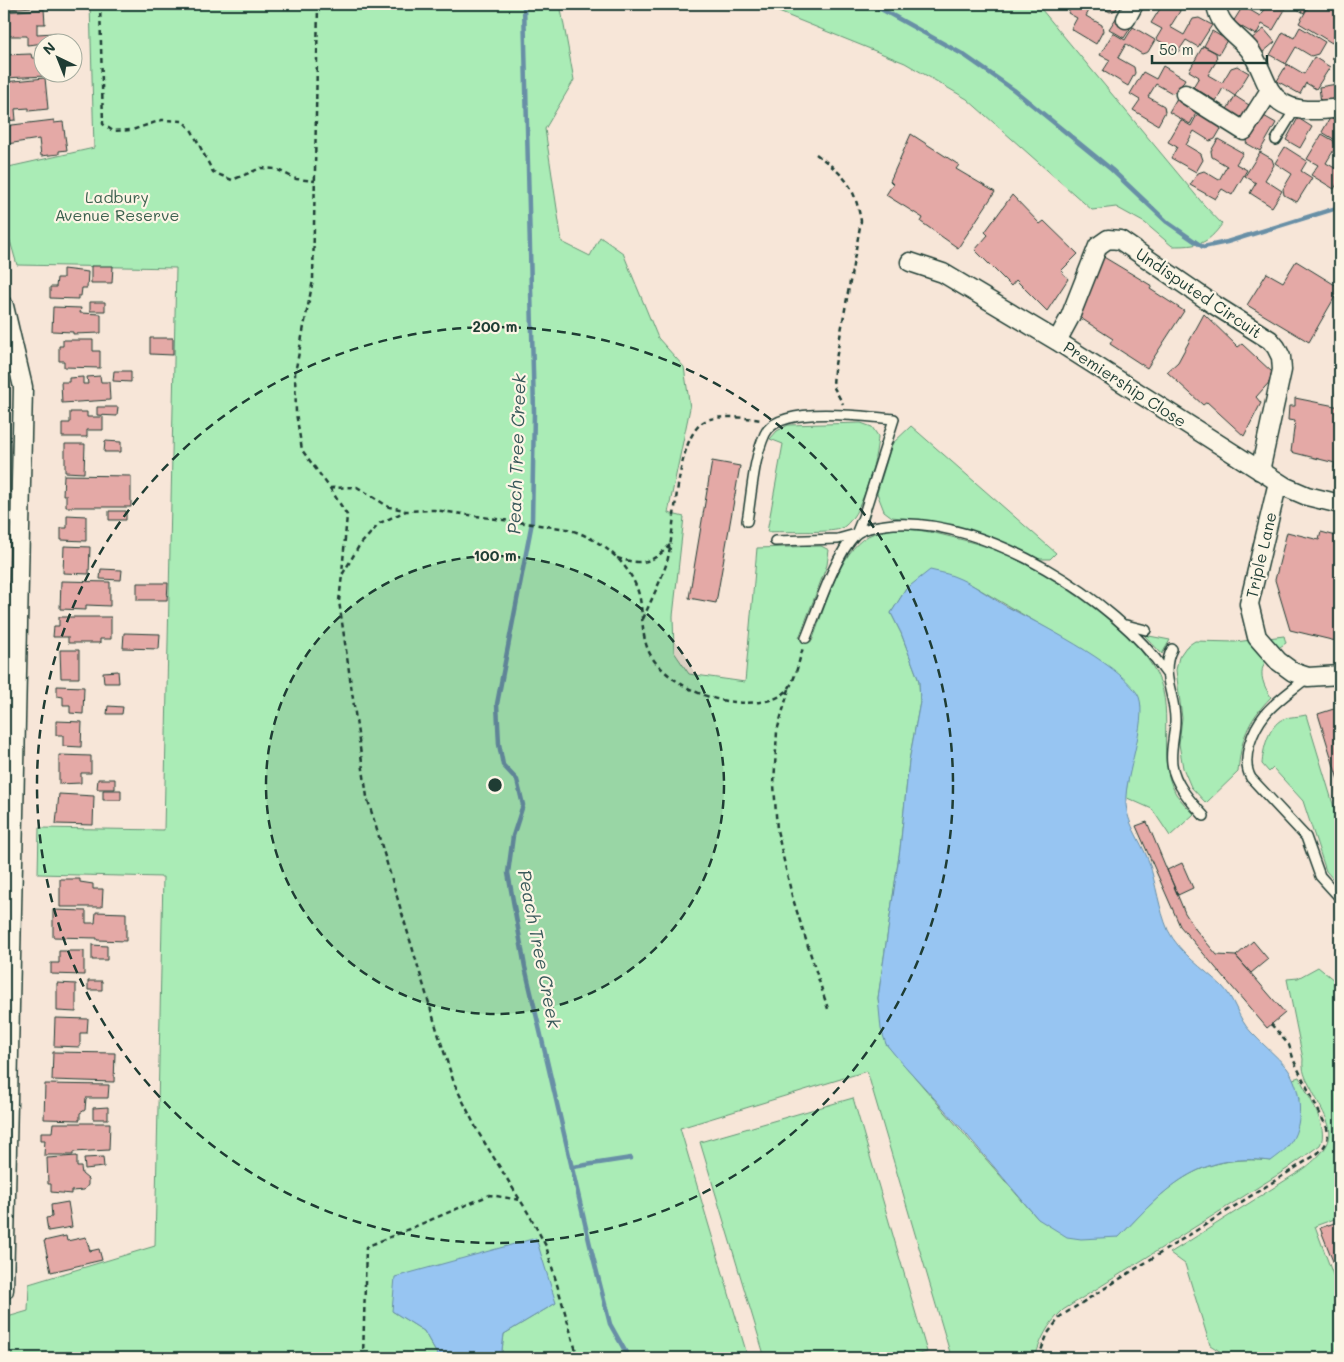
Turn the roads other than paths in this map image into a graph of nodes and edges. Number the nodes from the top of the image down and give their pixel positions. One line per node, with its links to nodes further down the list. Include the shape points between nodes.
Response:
1 (1216, 4): 2 (street, via 1223,24 1255,57)
2 (1270, 90): 3 (street, via 1244,131); 5 (street, via 1277,99)
3 (1184, 94)
4 (1340, 108): 5 (street)
5 (1295, 109): 6 (lane)
6 (1276, 140)
7 (910, 262): 9 (street, Premiership Close, via 943,272)
8 (4, 306): 24 (street, via 24,387)
9 (1057, 341): 10 (street, Premiership Close); 10 (street, Undisputed Circuit, via 1098,246 1108,239 1120,240 1276,347 1282,370)
10 (1260, 471): 11 (street, Premiership Close)
11 (1278, 482): 12 (street, Premiership Close, via 1307,496); 21 (street, Triple Lane, via 1249,604 1257,637 1278,661)
12 (1340, 504)
13 (747, 521): 14 (lane, via 759,452 766,432 779,421 797,416 894,419)
14 (856, 534): 15 (lane, via 838,539); 16 (lane, via 882,525 908,523 941,528 985,541 1053,574); 18 (lane, via 840,557)
15 (775, 541)
16 (1126, 625): 17 (lane); 20 (lane, via 1152,652)
17 (1146, 630)
18 (806, 638)
19 (1172, 650): 20 (lane)
20 (1166, 673): 23 (lane, via 1175,721 1172,764 1181,786)
21 (1300, 674): 22 (street); 25 (lane, via 1266,714 1250,744 1247,771 1306,838 1320,876)
22 (1340, 675)
23 (1204, 816)
24 (9, 850): 26 (street)
25 (1340, 898)
26 (4, 1290)

